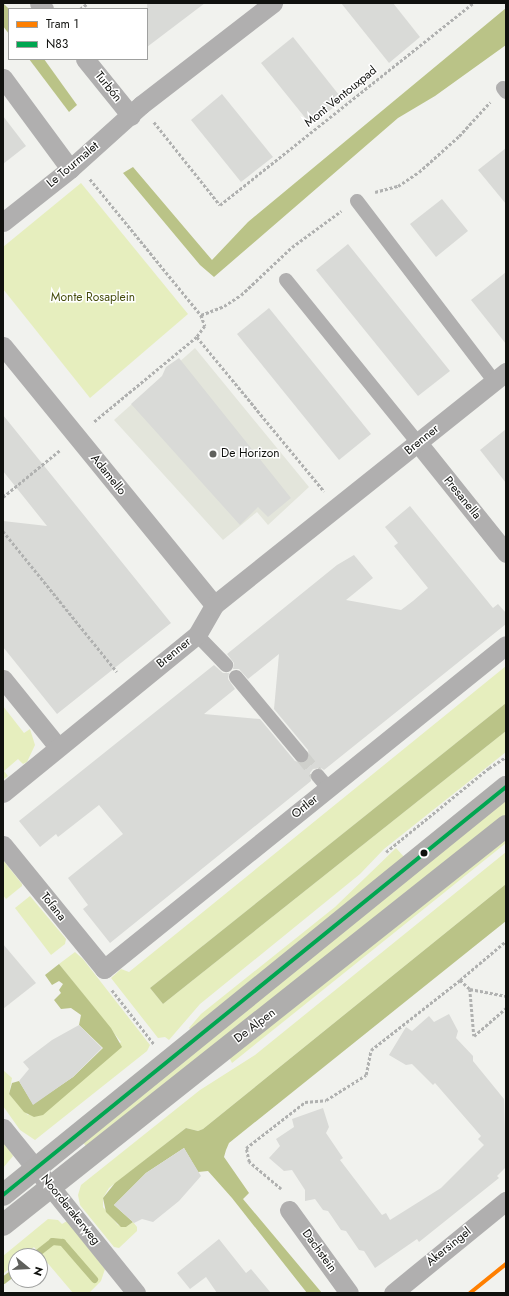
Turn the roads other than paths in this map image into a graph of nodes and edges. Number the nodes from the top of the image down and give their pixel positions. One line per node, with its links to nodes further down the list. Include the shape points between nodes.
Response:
1 (273, 3): 4 (street, Le Tourmalet)
2 (86, 60): 4 (street, Turbón)
3 (3, 78): 5 (street)
4 (136, 111): 5 (street, Le Tourmalet)
5 (74, 166): 7 (street, Le Tourmalet)
6 (357, 201): 10 (street)
7 (3, 222)
8 (286, 280): 11 (street)
9 (3, 346): 13 (street, Adamello)
10 (500, 377): 11 (street, Brenner)
11 (418, 443): 12 (street, Presanella); 13 (street, Brenner)
12 (506, 553)
13 (214, 605): 14 (street, Brenner)
14 (197, 635): 16 (street); 19 (street, Brenner)
15 (506, 644): 25 (street, Ortler, via 323,782)
16 (226, 664)
17 (236, 677): 20 (street)
18 (3, 679): 19 (street)
19 (58, 747): 22 (street)
20 (301, 755)
21 (506, 787): 27 (main road)
22 (3, 794)
23 (506, 826): 28 (main road, De Alpen)
24 (3, 846): 25 (street, Tofana)
25 (104, 969)
26 (3, 1128): 27 (street, Noorderakerweg)
27 (36, 1168): 28 (street, Noorderakerweg); 29 (main road)
28 (51, 1187): 32 (main road, De Alpen); 33 (street, Noorderakerweg)
29 (3, 1195)
30 (506, 1201): 35 (street, Akersingel)
31 (291, 1212): 34 (street, Dachstein)
32 (3, 1225)
33 (136, 1293)
34 (350, 1293)
35 (393, 1293)

